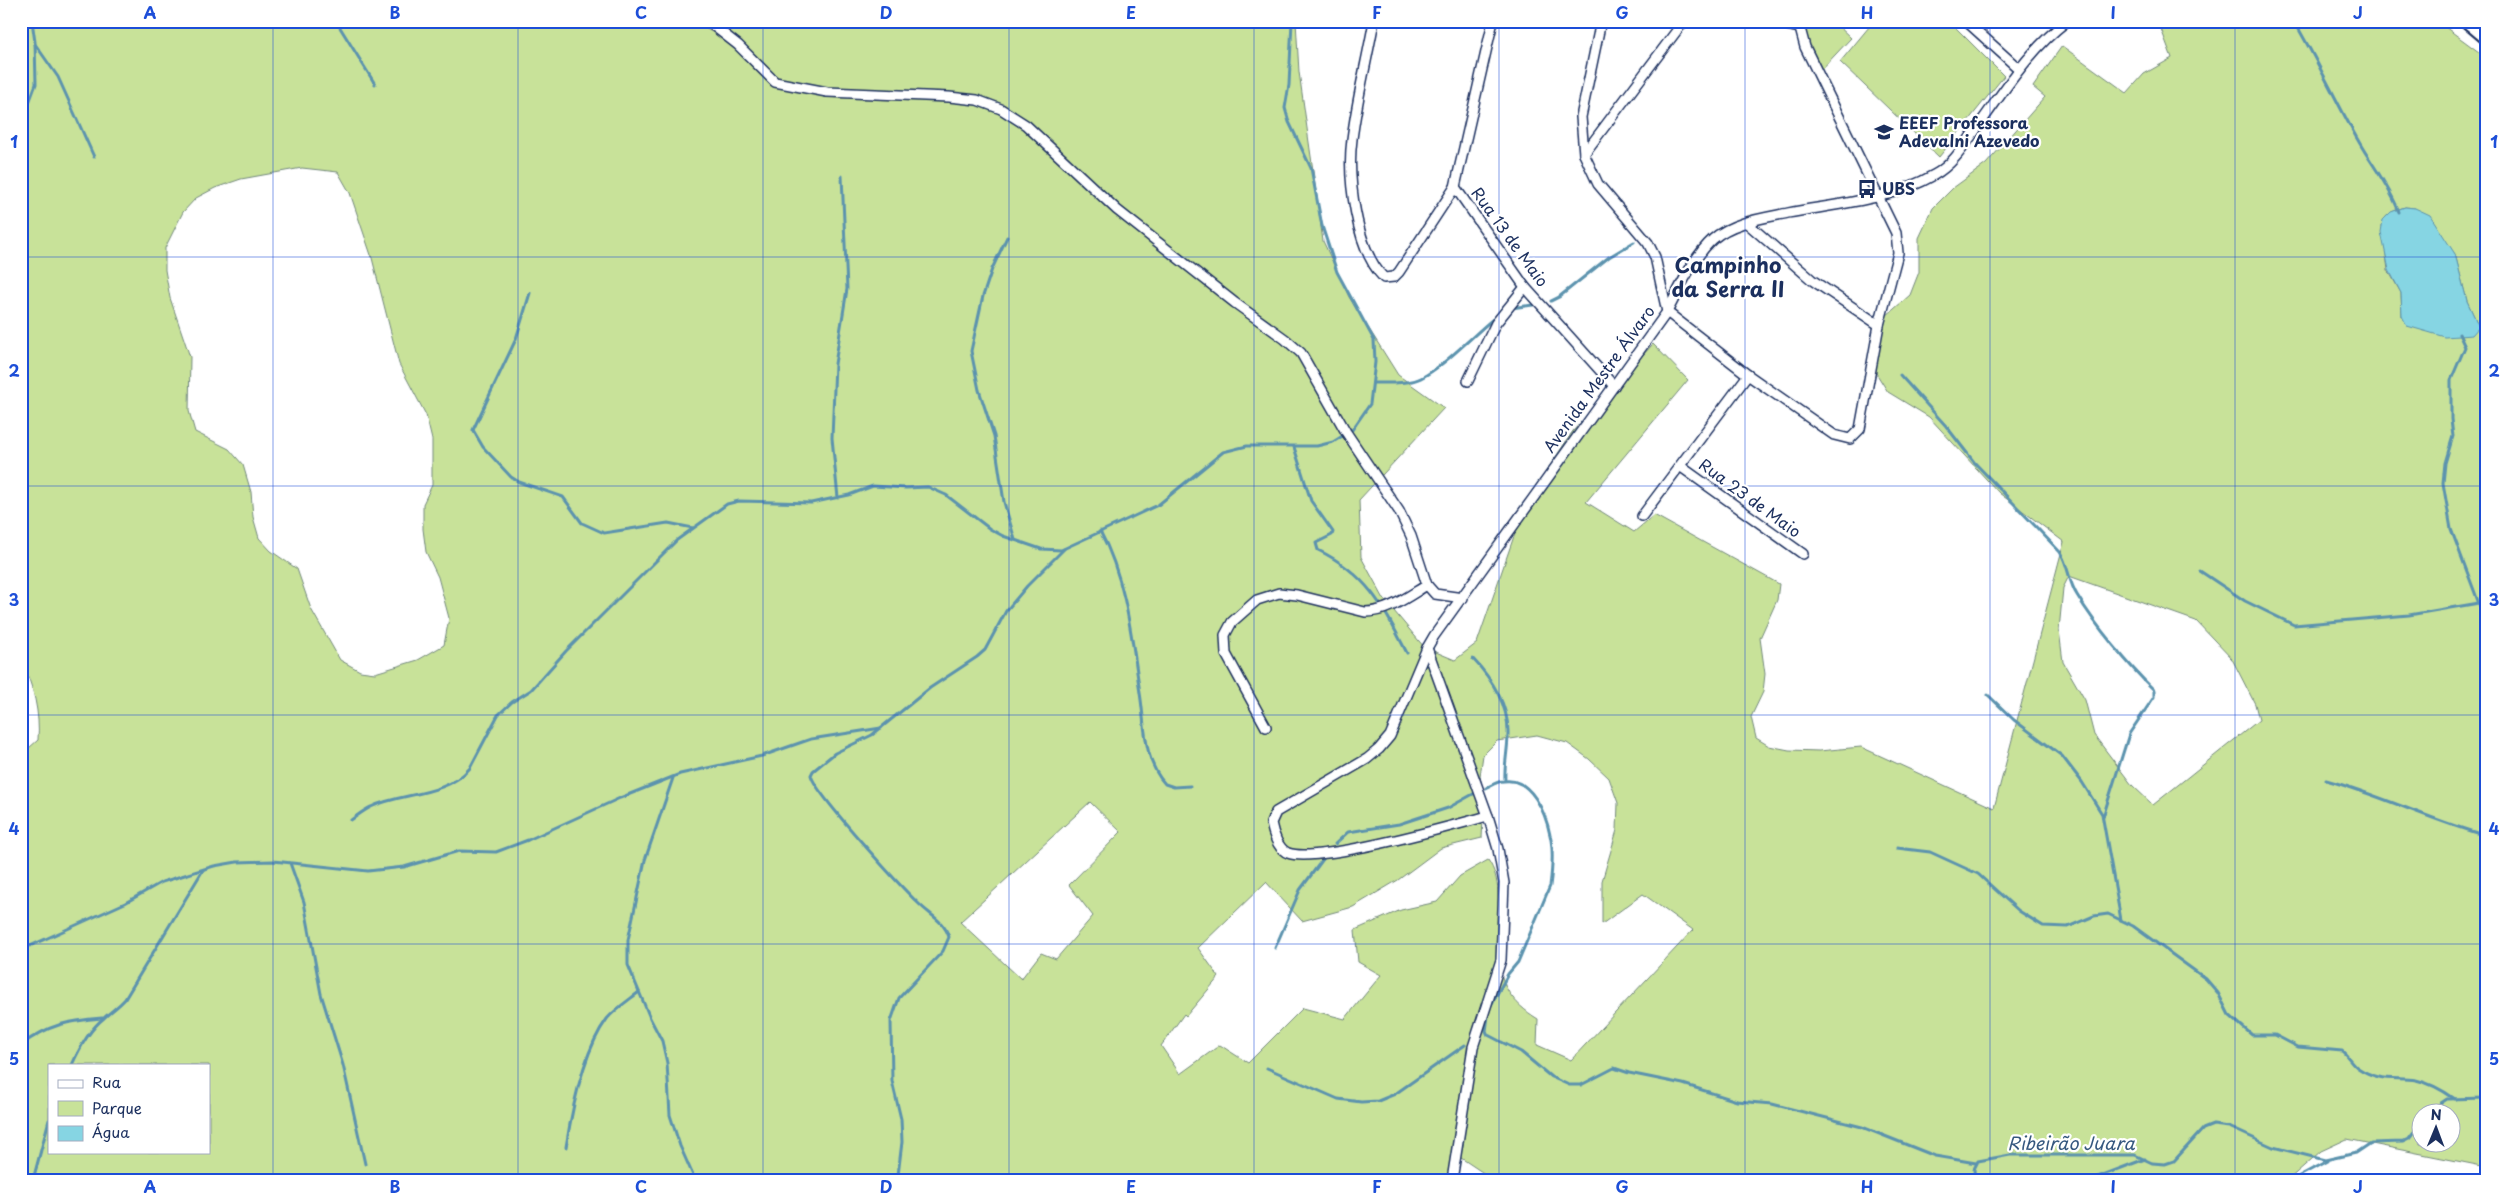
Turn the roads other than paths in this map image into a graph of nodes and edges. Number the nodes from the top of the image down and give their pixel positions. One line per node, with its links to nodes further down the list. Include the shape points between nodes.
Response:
1 (704, 21): 10 (street)
2 (1374, 21): 15 (street, via 1352,140 1352,171 1360,232 1384,278 1394,277 1399,272)
3 (1493, 21): 15 (street, Rua 13 de Maio)
4 (1601, 21): 14 (street, via 1581,117)
5 (1684, 21): 14 (street)
6 (1770, 21): 11 (street)
7 (1966, 21): 13 (street)
8 (2067, 21): 13 (street, Avenida Mestre Álvaro, via 2041,42)
9 (2468, 21): 12 (main road)
10 (716, 23): 27 (street, via 774,82 827,92 949,96 977,100 1002,109 1026,125 1117,210 1295,347 1399,511 1412,536)
11 (1798, 24): 16 (street, via 1805,47)
12 (2487, 37)
13 (2019, 69): 16 (street, Avenida Mestre Álvaro, via 1945,168 1924,181)
14 (1584, 154): 19 (street, via 1598,184 1648,243)
15 (1455, 187): 18 (street, Rua 13 de Maio)
16 (1878, 196): 17 (street, Avenida Mestre Álvaro); 20 (street, via 1896,233 1898,253)
17 (1747, 223): 19 (street, Avenida Mestre Álvaro, via 1714,238 1693,265); 20 (street, via 1812,280)
18 (1525, 287): 22 (street, via 1496,323); 23 (street, Rua 13 de Maio)
19 (1667, 312): 21 (street); 23 (street, Avenida Mestre Álvaro)
20 (1879, 325): 21 (street, via 1856,436 1844,439 1834,435)
21 (1748, 375): 24 (street)
22 (1468, 381)
23 (1614, 386): 28 (street, Avenida Mestre Álvaro)
24 (1680, 466): 25 (street); 26 (street, Rua 23 de Maio)
25 (1642, 516)
26 (1803, 554)
27 (1427, 585): 28 (street, via 1435,594); 30 (street, via 1375,612 1279,593 1256,600 1232,622 1225,635 1226,654)
28 (1463, 598): 29 (street, Avenida Mestre Álvaro)
29 (1426, 648): 31 (street); 31 (street, Avenida Mestre Álvaro, via 1394,727 1379,749 1276,812 1272,830 1286,852 1320,854)
30 (1266, 727)
31 (1488, 816): 32 (street, via 1504,883 1503,949 1474,1046)
32 (1452, 1180)

